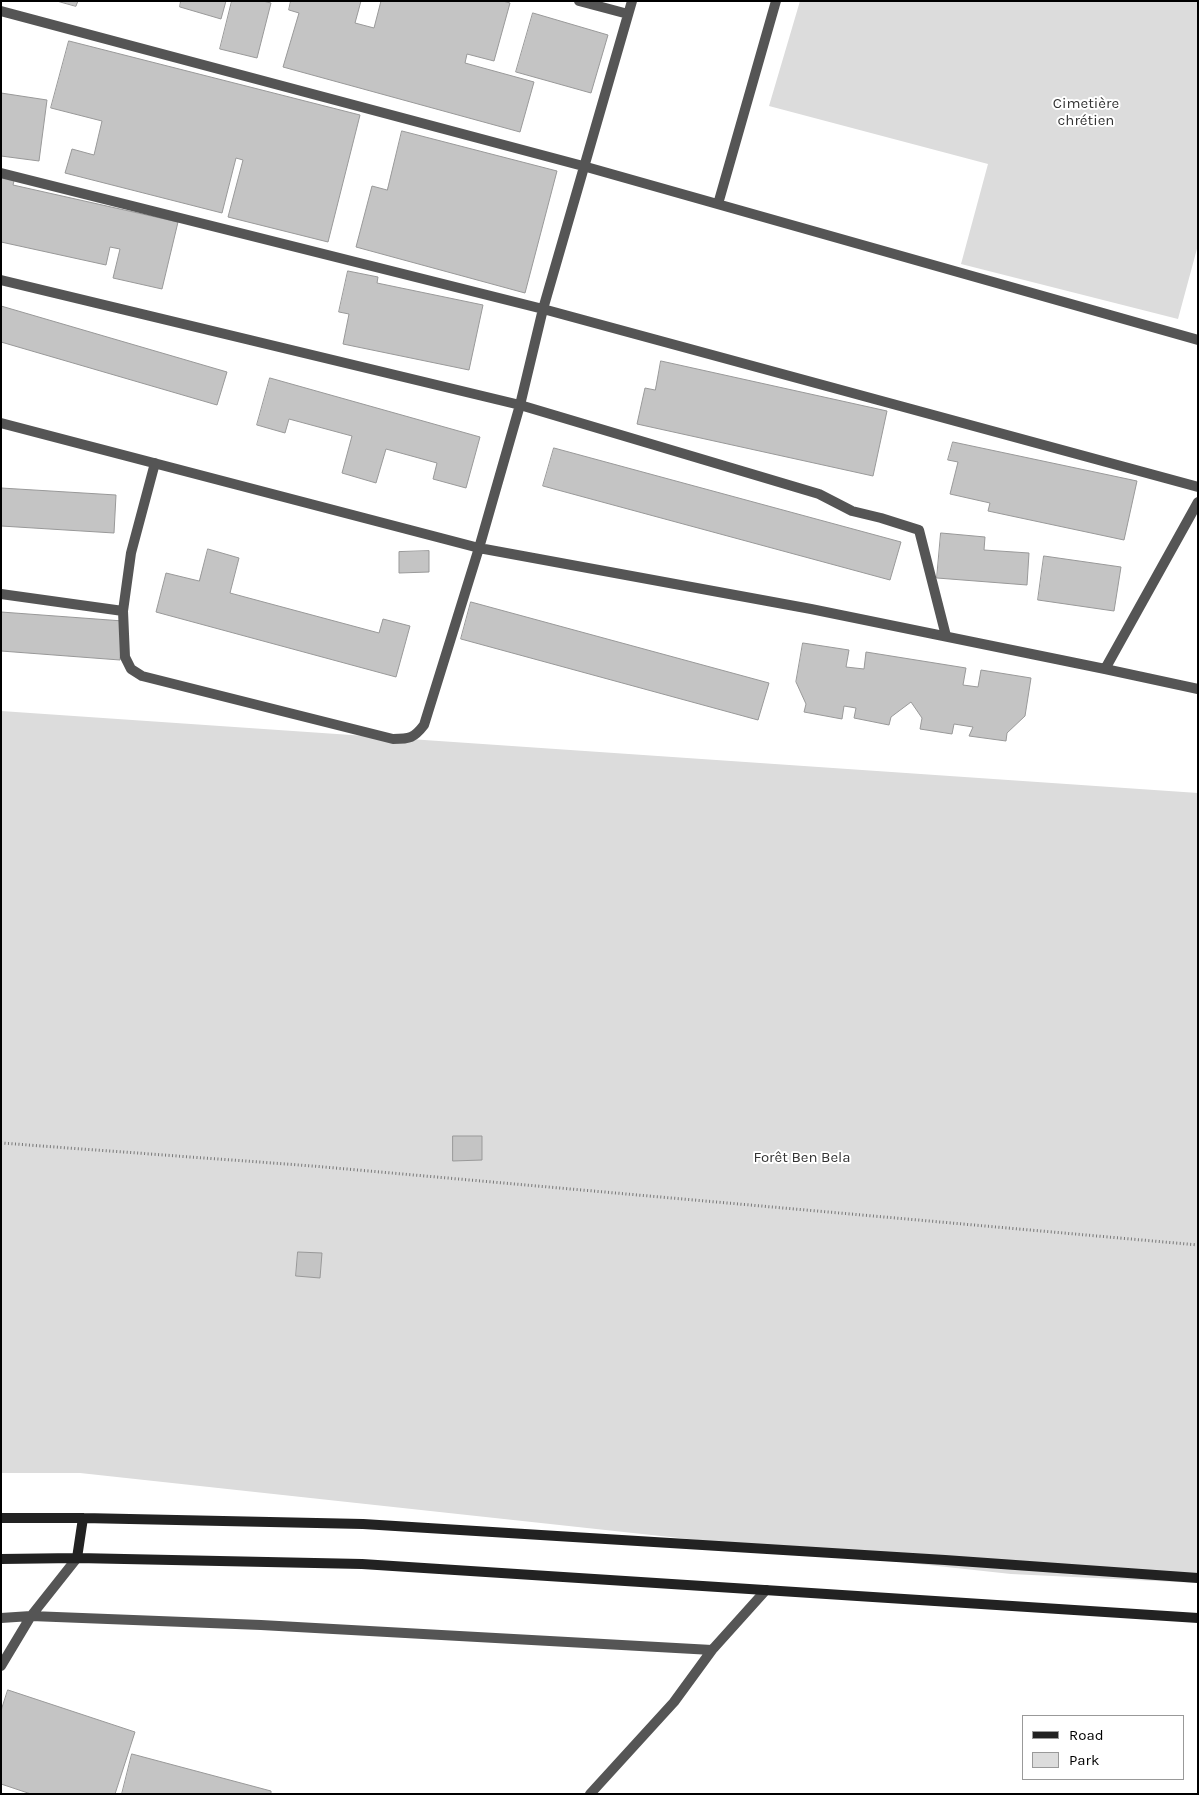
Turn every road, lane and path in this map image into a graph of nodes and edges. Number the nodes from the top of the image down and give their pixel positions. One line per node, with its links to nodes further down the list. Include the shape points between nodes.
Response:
1 (580, 1): 5 (street)
2 (632, 1): 5 (street)
3 (776, 1): 8 (street)
4 (1, 11): 6 (street)
5 (628, 14): 6 (street)
6 (583, 166): 8 (street); 10 (street)
7 (1, 173): 10 (street)
8 (718, 204): 11 (street)
9 (1, 280): 12 (street)
10 (543, 309): 12 (street); 15 (street)
11 (1198, 340)
12 (520, 405): 17 (street); 20 (street, via 819,494 852,511 919,530)
13 (1, 423): 14 (street)
14 (155, 463): 17 (street); 19 (street, via 130,553)
15 (1198, 487)
16 (1198, 502): 21 (street)
17 (479, 548): 19 (street, via 424,725 416,735 406,739 393,739 142,676 131,669 125,657); 20 (street)
18 (1, 594): 19 (street)
19 (123, 611)
20 (946, 636): 21 (street)
21 (1105, 669): 22 (street)
22 (1198, 689)
23 (1, 1143): 24 (path, via 312,1166)
24 (1198, 1244)
25 (1, 1518): 26 (street)
26 (83, 1518): 27 (street); 29 (street, via 363,1524)
27 (77, 1558): 28 (street); 30 (street, via 362,1564); 31 (street)
28 (1, 1559)
29 (1198, 1578)
30 (766, 1590): 33 (street); 34 (street)
31 (32, 1616): 32 (street); 34 (street); 35 (street)
32 (1, 1618)
33 (1198, 1618)
34 (712, 1650): 36 (street, via 674,1702)
35 (1, 1666)
36 (590, 1794)

